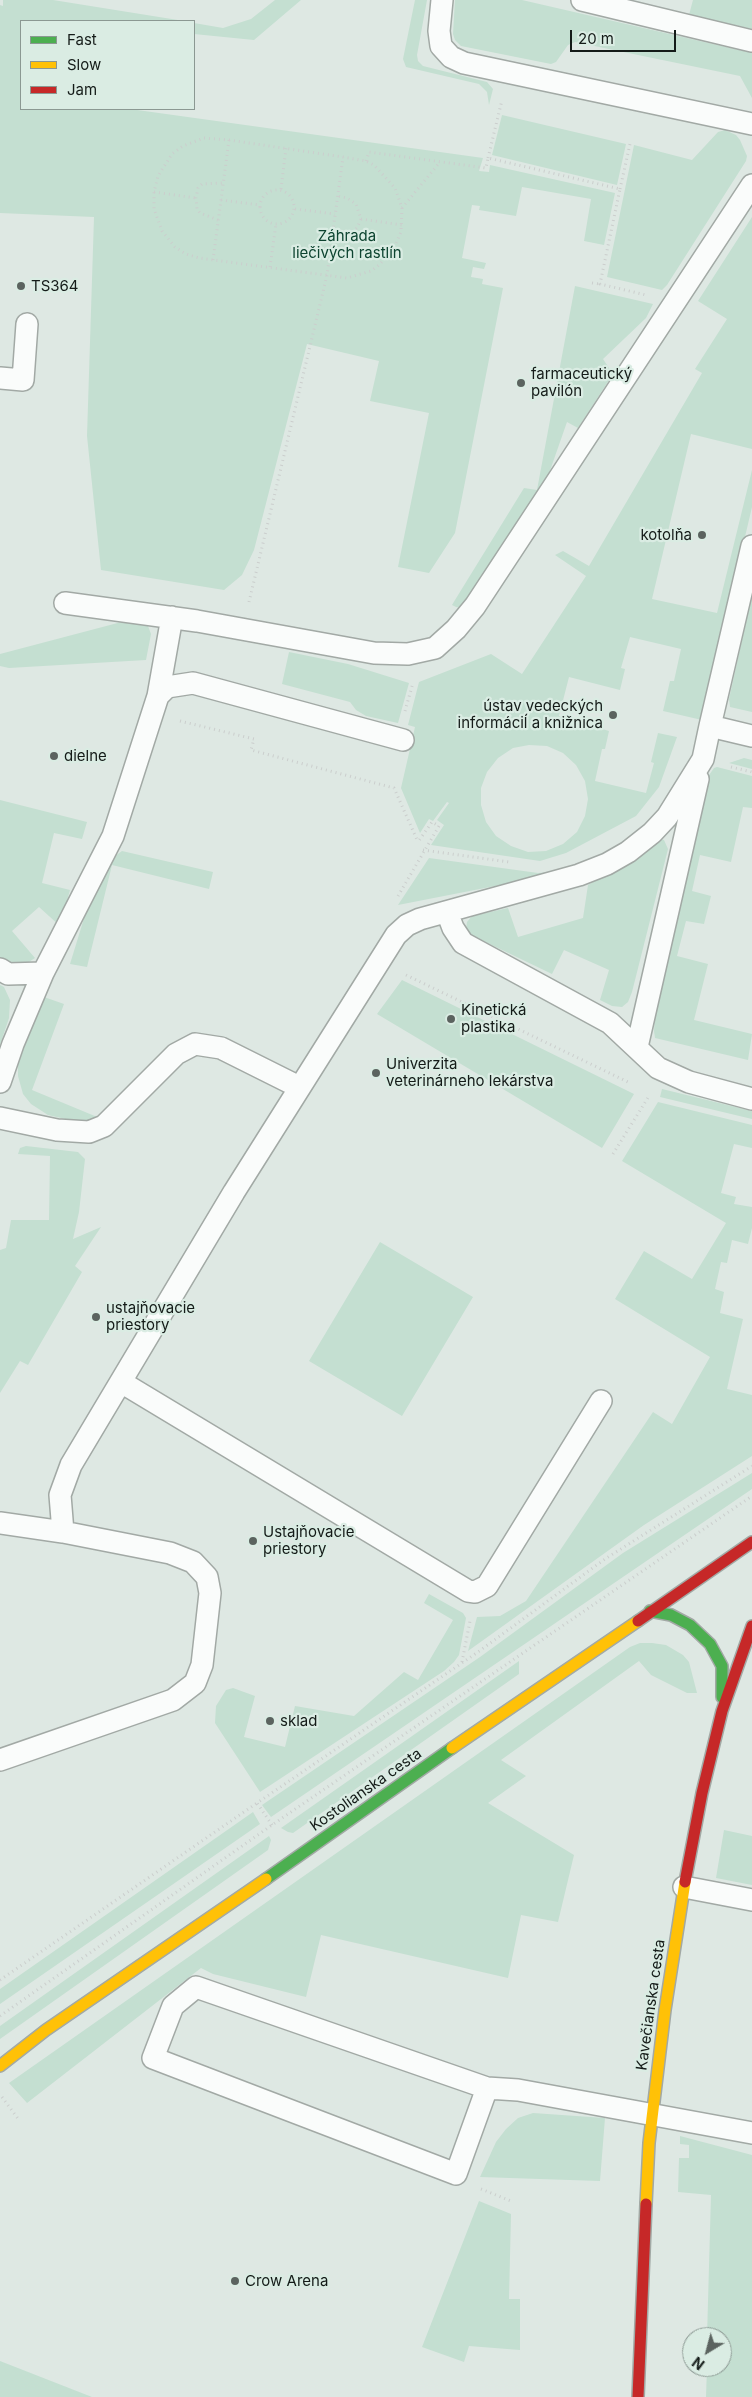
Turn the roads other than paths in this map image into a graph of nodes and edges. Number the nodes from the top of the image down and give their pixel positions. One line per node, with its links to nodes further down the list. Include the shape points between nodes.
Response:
1 (442, 0): 4 (lane, via 441,46 451,57 464,63)
2 (582, 0): 3 (lane)
3 (752, 41)
4 (752, 124)
5 (752, 185): 10 (lane, via 475,606 434,648 408,654 374,653)
6 (27, 324): 7 (lane, via 23,380)
7 (0, 378)
8 (752, 546): 12 (lane)
9 (66, 603): 10 (lane)
10 (172, 617): 11 (lane)
11 (155, 705): 14 (lane, via 167,688 193,683); 18 (lane, via 113,836)
12 (710, 726): 13 (lane); 15 (lane)
13 (752, 736)
14 (401, 739)
15 (702, 759): 16 (lane, via 668,817 628,852 579,875); 19 (lane)
16 (447, 912): 19 (lane, via 463,943 610,1023); 21 (lane, via 407,925 396,935)
17 (0, 969): 18 (lane, via 8,974)
18 (43, 974): 20 (lane)
19 (637, 1048): 22 (lane, via 664,1072)
20 (0, 1082)
21 (299, 1087): 23 (lane, via 221,1048 195,1044 176,1054 104,1126 89,1132 57,1130); 24 (lane)
22 (752, 1100)
23 (0, 1118)
24 (121, 1382): 25 (lane, via 475,1592 487,1586); 27 (lane, via 71,1465 60,1495)
25 (602, 1401)
26 (0, 1523): 27 (lane)
27 (63, 1532): 32 (lane, via 170,1553 192,1562 207,1577 210,1593 202,1665 195,1683 173,1700)
28 (752, 1542): 29 (street, Kostolianska cesta)
29 (650, 1611): 31 (street, via 672,1615 690,1625 710,1644 722,1666); 35 (street, Kostolianska cesta, via 46,2030)
30 (752, 1626): 31 (street, Kavečianska cesta)
31 (722, 1711): 33 (street, Kavečianska cesta)
32 (0, 1760)
33 (684, 1887): 34 (lane); 37 (street, Kavečianska cesta)
34 (752, 1900)
35 (0, 2066)
36 (487, 2088): 36 (lane, via 196,1987 173,2006 152,2058 456,2174); 37 (lane, via 518,2090)
37 (652, 2113): 38 (lane); 39 (street, Kavečianska cesta)
38 (752, 2132)
39 (638, 2397)

